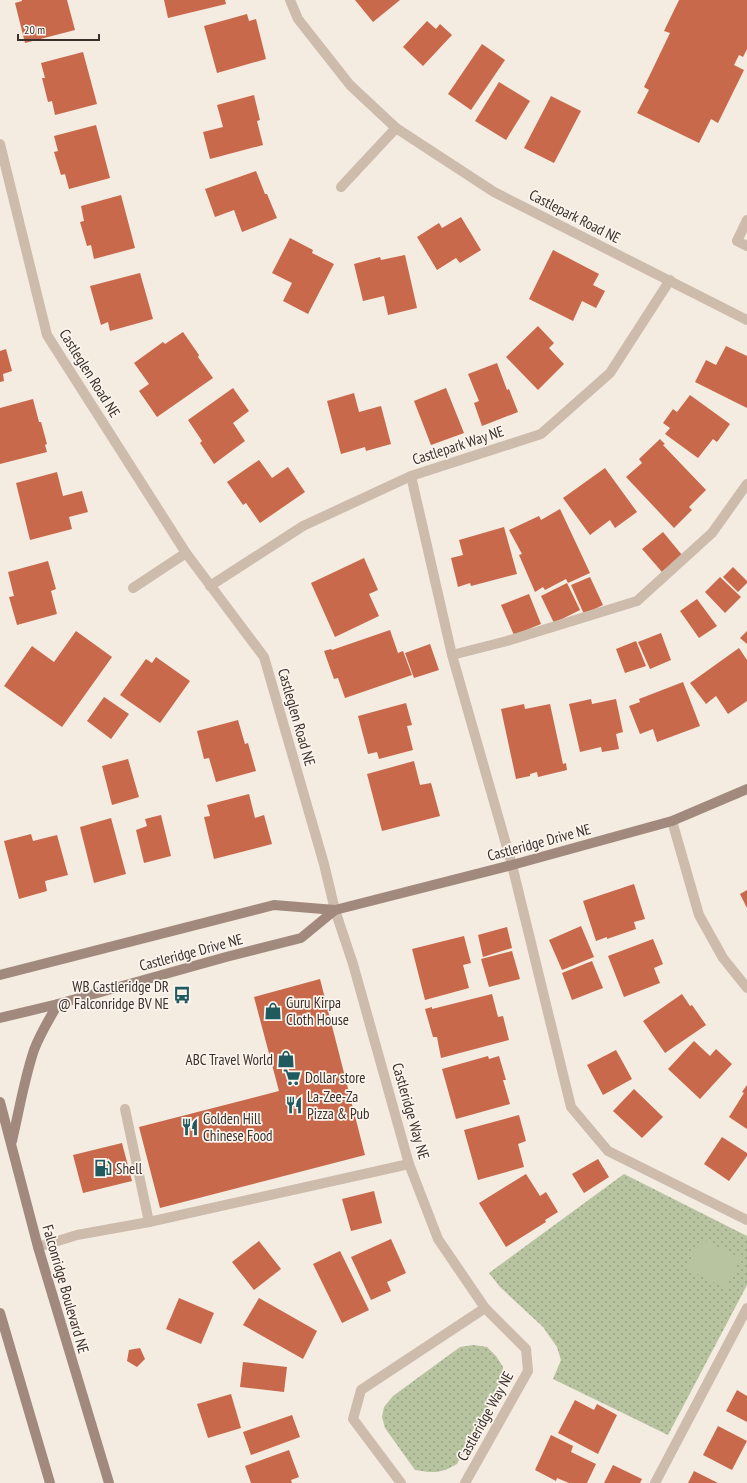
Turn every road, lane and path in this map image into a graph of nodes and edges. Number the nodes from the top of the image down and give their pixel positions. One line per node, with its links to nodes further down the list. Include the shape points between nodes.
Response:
1 (290, 0): 2 (street, Castlepark Road NE, via 298,19 350,85)
2 (396, 128): 4 (street); 7 (street, Castlepark Road NE, via 494,192)
3 (0, 144): 11 (street, Castleglen Road NE, via 48,335)
4 (341, 187)
5 (747, 220): 6 (street, via 737,241)
6 (747, 246)
7 (670, 280): 8 (street, Castlepark Road NE); 9 (street, Castlepark Way NE, via 610,373 541,434)
8 (747, 320)
9 (411, 476): 12 (street, Castlepark Way NE, via 303,526); 14 (street)
10 (747, 484): 14 (street, via 712,533 636,601 507,641)
11 (186, 553): 12 (street, Castleglen Road NE); 13 (street)
12 (210, 586): 18 (street, Castleglen Road NE, via 264,657)
13 (133, 588)
14 (452, 654): 17 (street)
15 (747, 789): 16 (street, Castleridge Drive NE)
16 (672, 822): 17 (street, Castleridge Drive NE); 20 (street, via 699,915 723,958)
17 (512, 865): 18 (street, Castleridge Drive NE); 27 (street, via 571,1107 608,1151)
18 (335, 910): 19 (street, Castleridge Drive NE, via 274,905); 21 (street, Castleridge Drive NE, via 301,938); 26 (street, Castleridge Way NE, via 353,964)
19 (0, 975)
20 (747, 988)
21 (58, 1004): 22 (street, Castleridge Drive NE); 25 (street, via 34,1050)
22 (0, 1018)
23 (0, 1102): 25 (street, Falconridge Boulevard NE)
24 (125, 1109): 28 (street)
25 (12, 1143): 29 (street, Falconridge Boulevard NE)
26 (409, 1164): 28 (street); 30 (street, Castleridge Way NE, via 438,1239)
27 (747, 1220)
28 (149, 1222): 29 (street, via 77,1235)
29 (38, 1247): 34 (street, Falconridge Boulevard NE)
30 (485, 1308): 35 (street, via 361,1390 353,1419); 36 (street, Castleridge Way NE, via 526,1349 528,1371)
31 (747, 1308): 37 (street)
32 (0, 1313): 33 (street)
33 (50, 1483)
34 (109, 1483)
35 (400, 1483)
36 (465, 1483)
37 (655, 1483)

